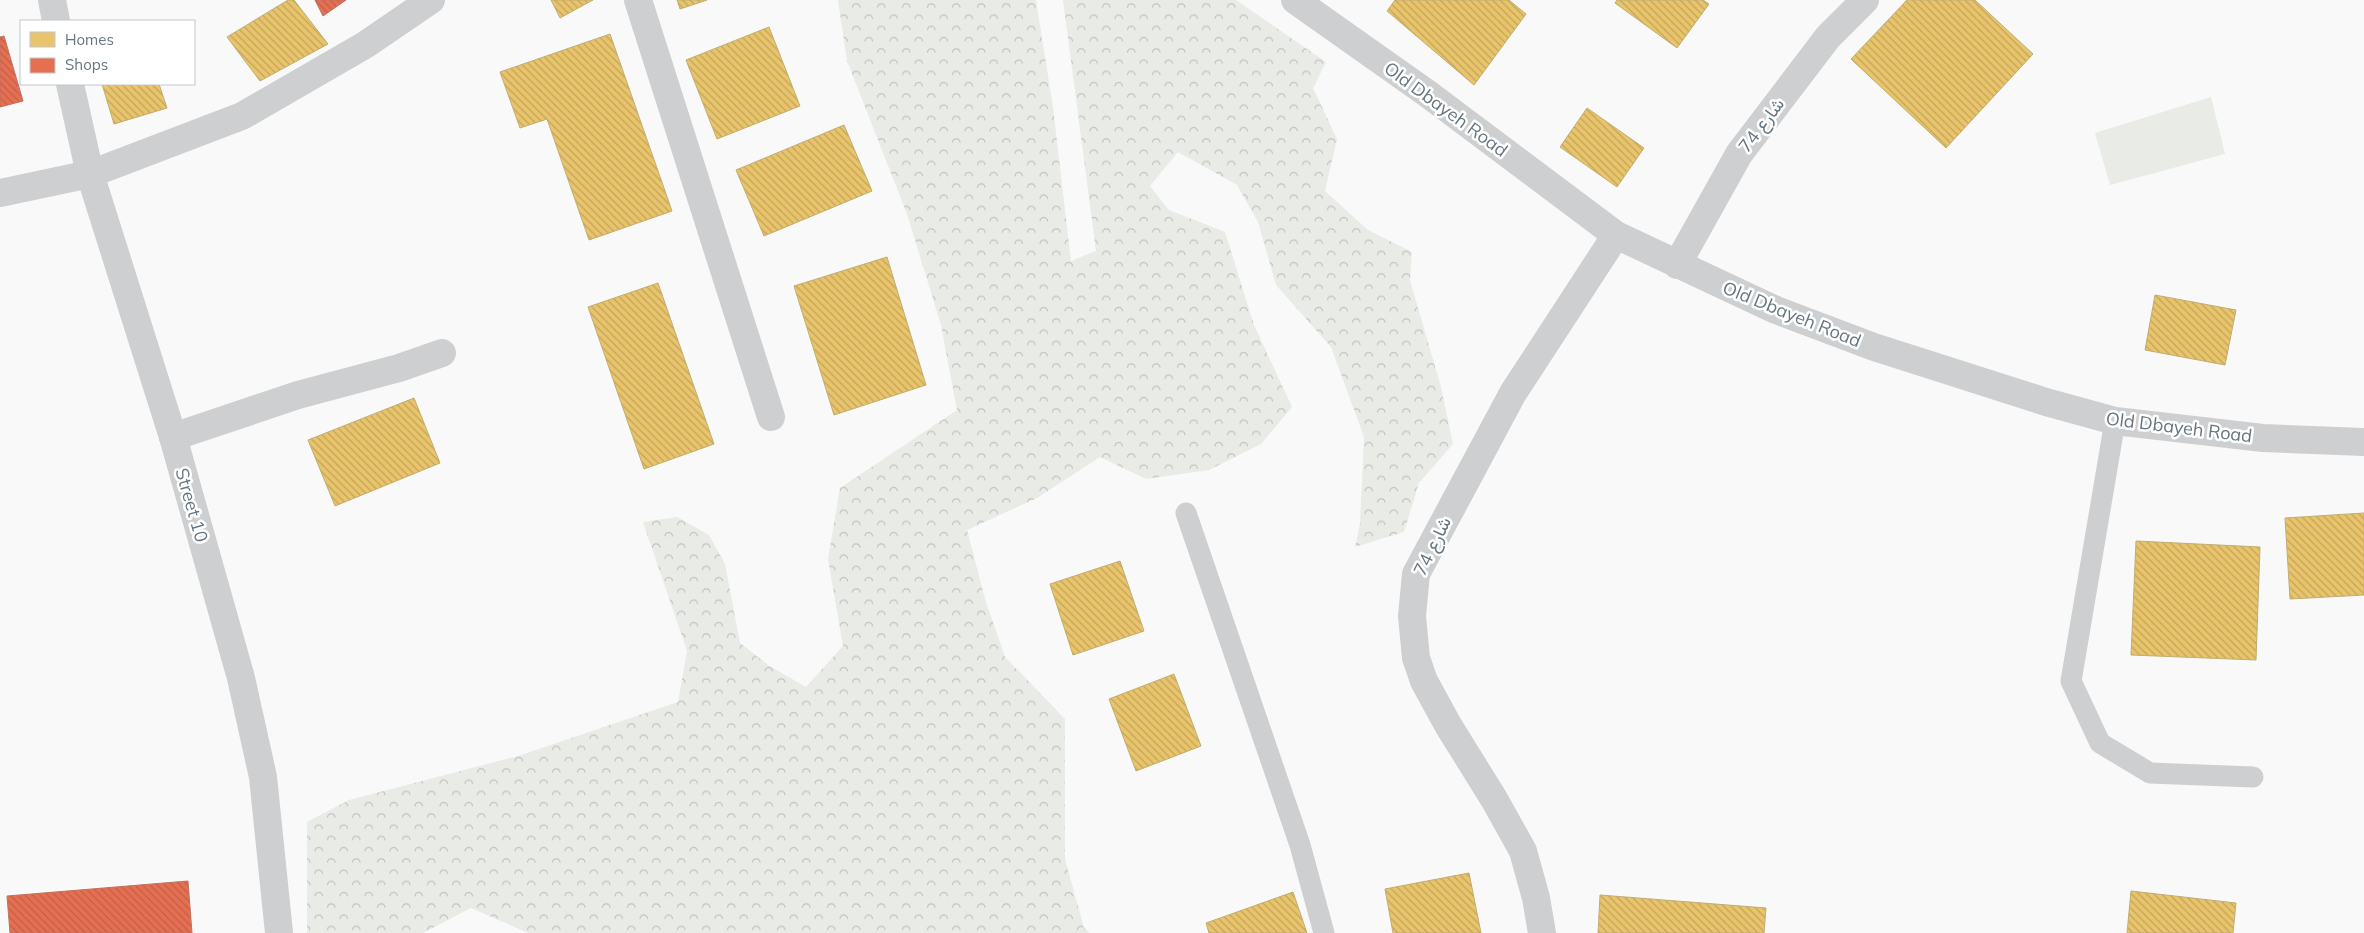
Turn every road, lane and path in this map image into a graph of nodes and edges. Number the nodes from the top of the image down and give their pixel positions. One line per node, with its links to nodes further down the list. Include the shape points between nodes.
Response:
1 (52, 0): 6 (street)
2 (431, 0): 8 (street, via 365,45 242,116)
3 (638, 0): 13 (street)
4 (1295, 0): 10 (street, Old Dbayeh Road, via 1428,94)
5 (1865, 0): 11 (street, شارع 74, via 1828,37 1738,154)
6 (56, 20)
7 (70, 85): 8 (street, Street 10)
8 (90, 174): 9 (street); 15 (street, Street 10)
9 (0, 193)
10 (1616, 235): 11 (street, Old Dbayeh Road); 21 (street, شارع 74, via 1513,393 1416,574 1412,616 1416,658 1424,681 1523,851)
11 (1677, 265): 14 (street, Old Dbayeh Road, via 1776,310 1874,347)
12 (442, 353): 15 (street, via 298,395)
13 (771, 417)
14 (2115, 421): 16 (street, Old Dbayeh Road, via 2263,438); 18 (lane, via 2072,680 2100,743 2150,773)
15 (173, 437): 19 (street, Street 10, via 241,678 259,759)
16 (2364, 442)
17 (1186, 513): 20 (lane, via 1300,845)
18 (2253, 777)
19 (279, 933)
20 (1324, 933)
21 (1542, 933)

